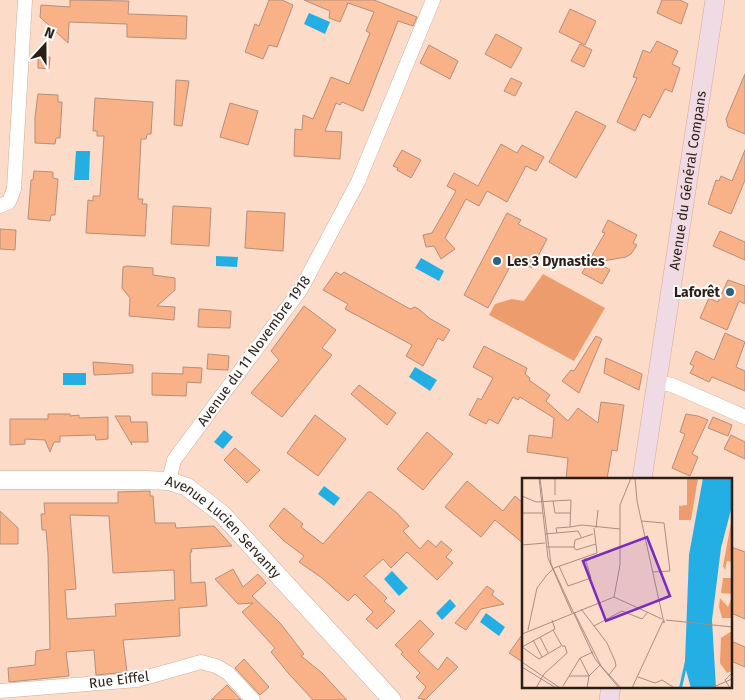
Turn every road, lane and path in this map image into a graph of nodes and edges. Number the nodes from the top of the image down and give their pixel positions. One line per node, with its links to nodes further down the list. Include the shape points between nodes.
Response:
1 (25, 0): 4 (street, via 14,189 9,202)
2 (433, 0): 9 (street, Avenue du 11 Novembre 1918, via 358,182 310,272 279,320 174,460)
3 (715, 0): 5 (main road, Avenue du Général Compans)
4 (0, 206)
5 (656, 382): 6 (street, via 672,385); 7 (main road, Avenue du Général Compans)
6 (745, 417)
7 (642, 478)
8 (0, 480): 9 (street, Avenue Lucien Servanty)
9 (169, 481): 12 (street, Avenue Lucien Servanty, via 192,490 222,514)
10 (0, 691): 11 (street, Rue Eiffel, via 137,680 201,662 228,674)
11 (253, 700)
12 (392, 700)

